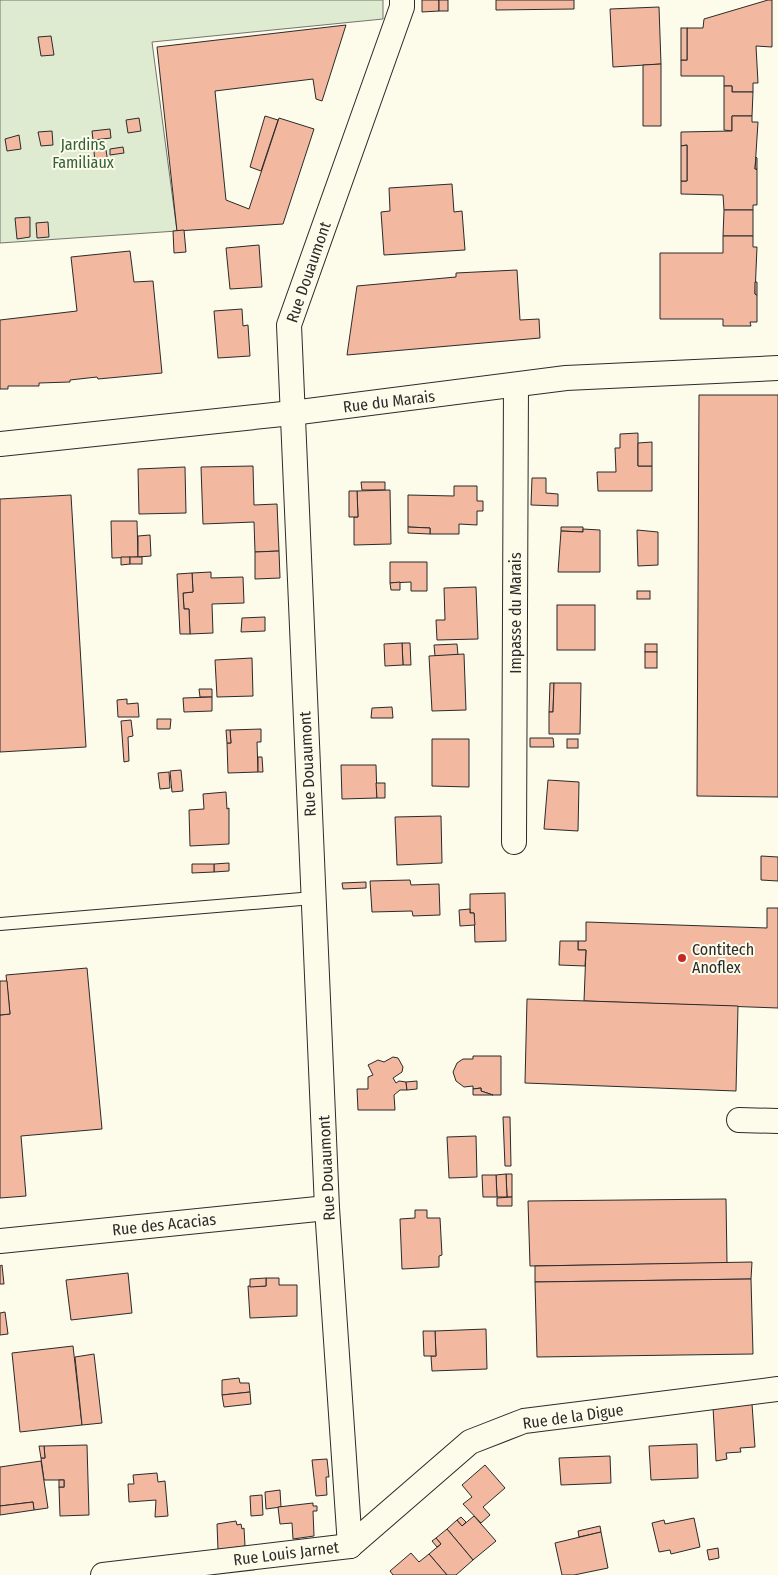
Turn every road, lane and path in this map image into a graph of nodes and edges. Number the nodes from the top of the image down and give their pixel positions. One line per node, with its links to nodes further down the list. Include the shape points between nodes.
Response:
1 (402, 0): 4 (street, Rue Douaumont, via 289,325)
2 (778, 368): 3 (street, Rue du Marais, via 566,378)
3 (516, 384): 4 (street, Rue du Marais); 6 (street, Impasse du Marais)
4 (292, 413): 5 (street, Rue du Marais); 7 (street, Rue Douaumont)
5 (0, 444)
6 (514, 842)
7 (313, 898): 8 (lane); 11 (street, Rue Douaumont)
8 (0, 924)
9 (739, 1120): 10 (street)
10 (778, 1121)
11 (327, 1208): 12 (street, Rue des Acacias); 14 (street, Rue Douaumont)
12 (0, 1241)
13 (778, 1389): 14 (street, Rue de la Digue, via 524,1421 470,1442)
14 (350, 1546): 15 (street, Rue Louis Jarnet)
15 (103, 1575)

